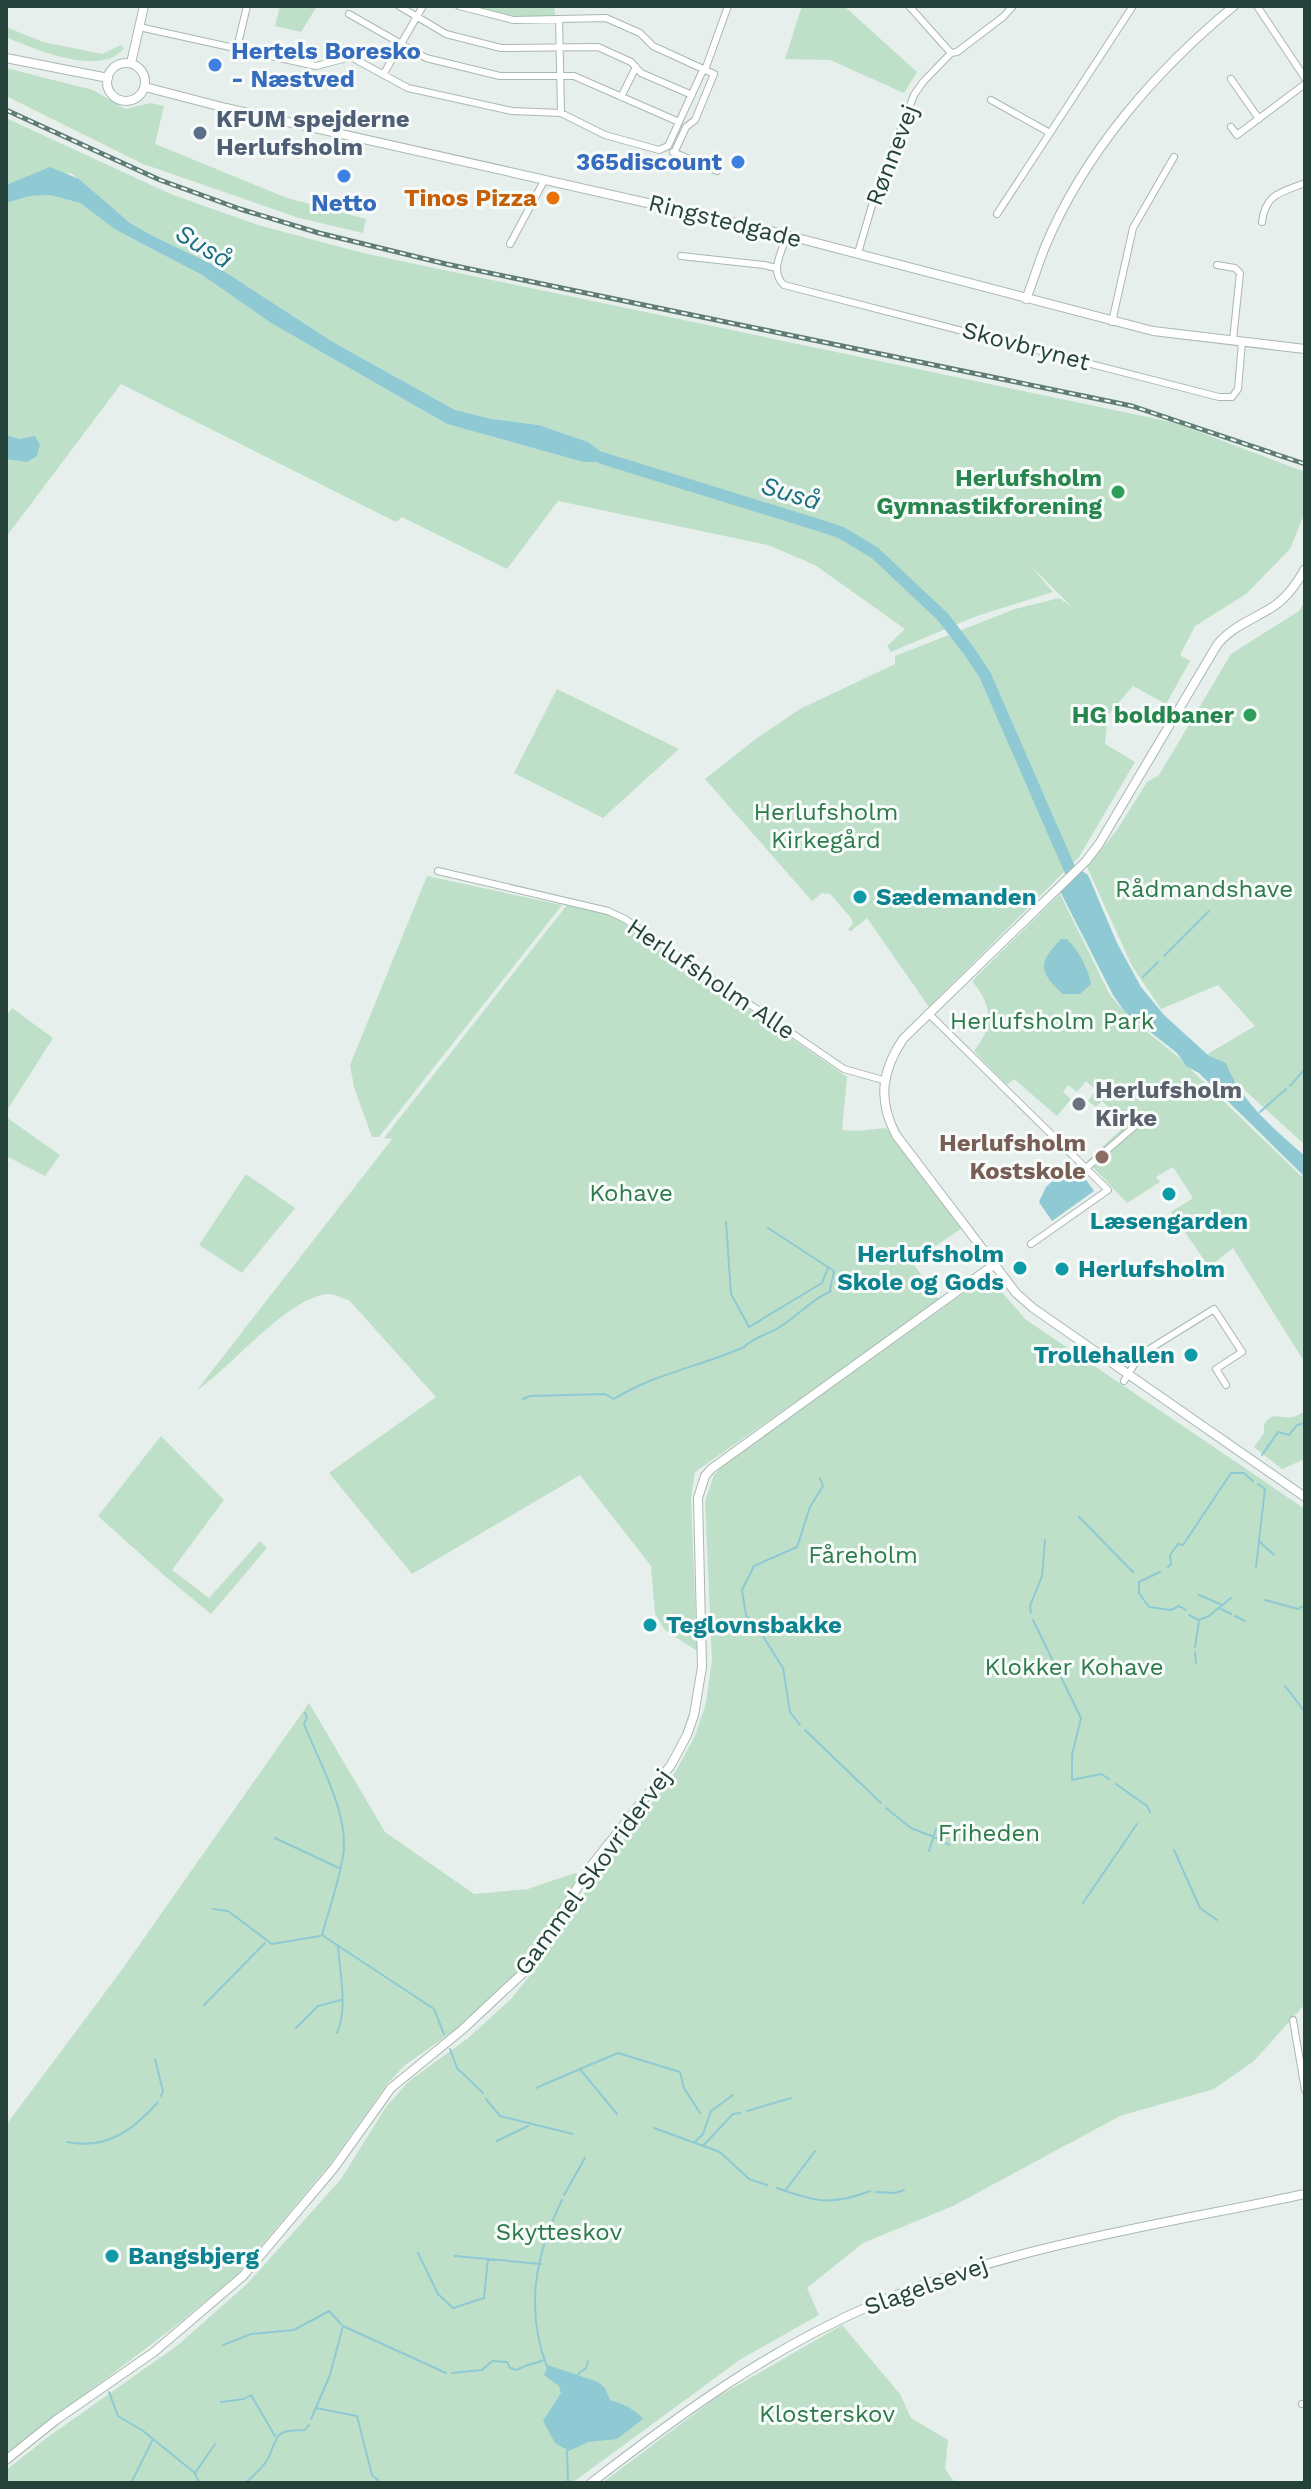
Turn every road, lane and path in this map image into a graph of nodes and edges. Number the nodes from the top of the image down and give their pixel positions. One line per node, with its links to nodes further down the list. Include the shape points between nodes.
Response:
1 (144, 6): 15 (street)
2 (247, 6): 17 (street)
3 (399, 6): 13 (street)
4 (423, 6): 13 (street)
5 (459, 6): 14 (street, via 513,20)
6 (728, 6): 23 (street)
7 (909, 6): 19 (street)
8 (1013, 6): 19 (street, Rønnevej)
9 (1133, 6): 38 (street)
10 (1234, 6): 53 (street, via 1178,57 1108,138 1054,229)
11 (1257, 6): 27 (street)
12 (349, 14): 16 (street)
13 (417, 17): 16 (street); 18 (street, via 446,34 501,48)
14 (559, 19): 18 (street); 23 (street, via 606,18)
15 (139, 27): 17 (street); 21 (street)
16 (401, 44): 24 (street); 25 (street, via 426,58 500,76)
17 (237, 48): 24 (street, via 316,66 351,57)
18 (560, 48): 22 (street, via 598,47); 25 (street)
19 (951, 53): 49 (street, Rønnevej, via 914,95)
20 (6, 58): 26 (street)
21 (131, 63): 26 (street, via 119,64); 30 (street, via 142,70)
22 (636, 67): 31 (street); 32 (street)
23 (704, 70): 31 (street); 40 (street, via 714,74)
24 (383, 75): 34 (street, via 408,88 512,111)
25 (561, 77): 32 (street, via 574,76); 34 (street)
26 (108, 78): 30 (street, via 110,91 119,99 132,100)
27 (1305, 78)
28 (1231, 79): 35 (street)
29 (1305, 84): 35 (street)
30 (145, 87): 43 (street, Ringstedgade)
31 (692, 95): 36 (street)
32 (621, 97): 36 (street)
33 (991, 100): 38 (street)
34 (561, 113): 39 (street, via 605,135)
35 (1259, 119): 37 (street, via 1237,135)
36 (679, 122): 39 (street)
37 (1231, 127)
38 (1050, 133): 45 (street)
39 (666, 149): 40 (street)
40 (674, 153): 42 (street)
41 (1174, 157): 54 (street, via 1133,228)
42 (717, 171)
43 (545, 179): 47 (street, Ringstedgade); 48 (street)
44 (1305, 183): 46 (street, via 1269,200)
45 (997, 214)
46 (1262, 222)
47 (787, 235): 49 (street, Ringstedgade); 52 (street)
48 (510, 244)
49 (858, 253): 53 (street, Ringstedgade)
50 (681, 256): 52 (street)
51 (1217, 265): 55 (street, via 1240,273)
52 (776, 268): 55 (street, Skovbrynet, via 784,285 1219,397 1232,397 1238,389)
53 (1026, 299): 54 (street, Ringstedgade)
54 (1112, 322): 55 (street, Ringstedgade)
55 (1238, 341): 56 (street, Ringstedgade)
56 (1305, 349)
57 (1305, 569): 59 (street, via 1274,607 1233,629 1217,645 1086,861)
58 (438, 871): 60 (street, Herlufsholm Alle, via 608,911 832,1062)
59 (928, 1013): 60 (street, via 893,1054); 62 (street)
60 (883, 1080): 64 (street, via 885,1109 896,1135)
61 (1136, 1125): 62 (street)
62 (1085, 1169): 63 (street, via 1108,1190)
63 (1031, 1244)
64 (995, 1264): 65 (street, via 1033,1308); 71 (street, Gammel Skovridervej, via 705,1476 698,1498 702,1667 687,1735 671,1765 591,1866 524,1972 391,2088 334,2168 243,2276 154,2352)
65 (1126, 1377): 66 (street, via 1140,1355 1214,1309 1242,1352 1216,1369); 67 (street)
66 (1226, 1385)
67 (1305, 1497)
68 (1293, 2020): 69 (street)
69 (1305, 2090)
70 (1305, 2194): 72 (street, Slagelsevej, via 994,2261 871,2305 734,2378)
71 (6, 2460)
72 (591, 2483)

